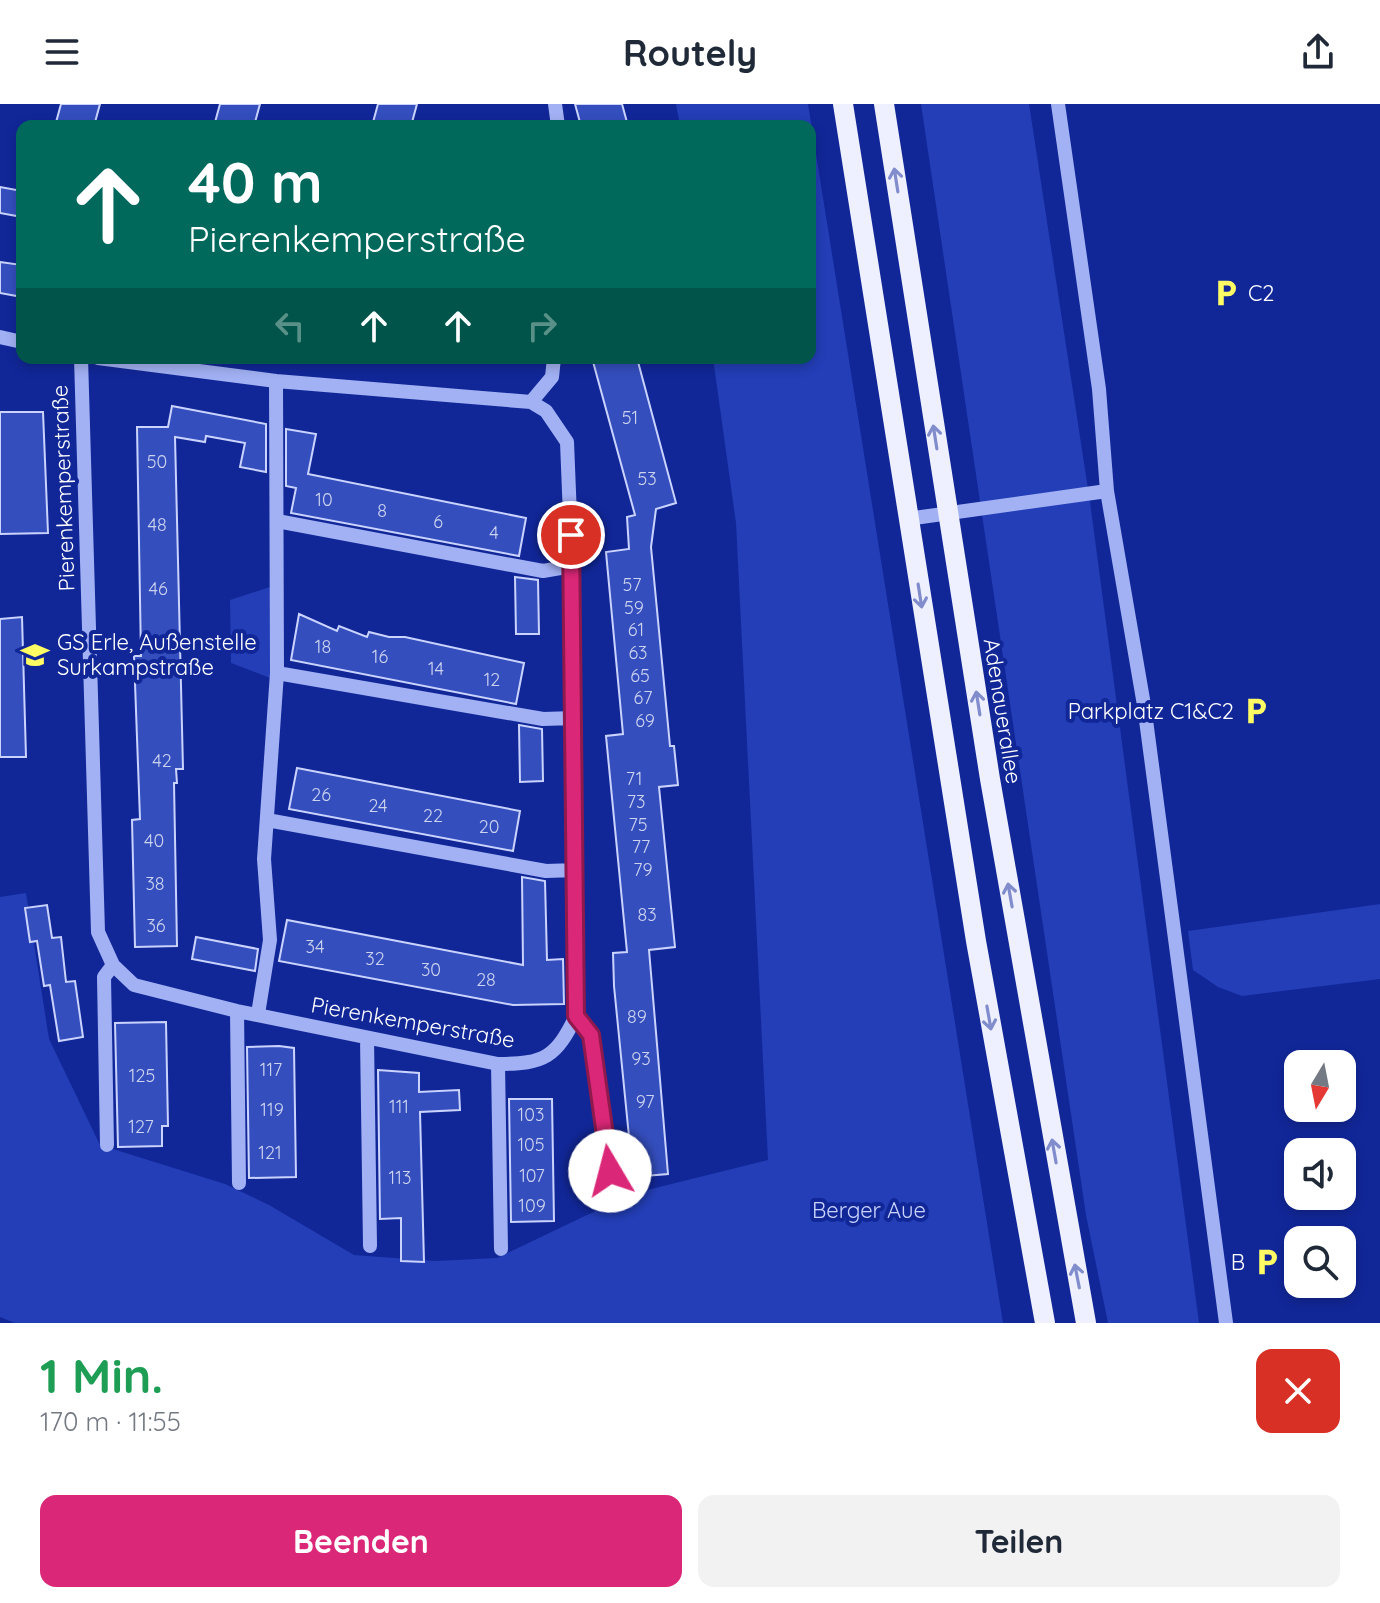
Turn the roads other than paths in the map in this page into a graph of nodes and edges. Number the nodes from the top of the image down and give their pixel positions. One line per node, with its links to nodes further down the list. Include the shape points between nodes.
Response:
1 (843, 104): 11 (main road)
2 (884, 104): 10 (main road, Adenauerallee, one-way to 2)
3 (1058, 104): 9 (street, via 1099,389)
4 (81, 364): 18 (street, Pierenkemperstraße, via 98,932)
5 (144, 364): 7 (street)
6 (553, 364): 8 (street, via 552,377)
7 (276, 381): 8 (street); 12 (street)
8 (531, 402): 13 (street, via 546,411 567,442)
9 (1107, 491): 10 (street); 31 (street, via 1144,705)
10 (947, 514): 11 (street); 30 (main road, Adenauerallee, one-way to 10)
11 (907, 519): 29 (main road, one-way to 29)
12 (277, 521): 13 (street, via 543,571); 14 (street)
13 (572, 566): 15 (street)
14 (277, 673): 15 (street, via 543,719); 16 (street)
15 (574, 718): 17 (street)
16 (267, 820): 17 (street, via 546,871); 20 (street, via 270,940)
17 (576, 870): 21 (street)
18 (113, 965): 19 (street, Pierenkemperstraße, via 134,985); 24 (street, via 104,977)
19 (237, 1011): 20 (street, Pierenkemperstraße); 25 (street)
20 (258, 1014): 22 (street, Pierenkemperstraße)
21 (576, 1016): 23 (street, Pierenkemperstraße, via 560,1048 528,1064); 26 (street, via 591,1035)
22 (367, 1038): 23 (street, Pierenkemperstraße); 27 (street)
23 (498, 1064): 28 (street)
24 (107, 1145)
25 (239, 1183)
26 (614, 1198)
27 (370, 1246)
28 (501, 1249)
29 (1045, 1323)
30 (1086, 1323)
31 (1226, 1323)

